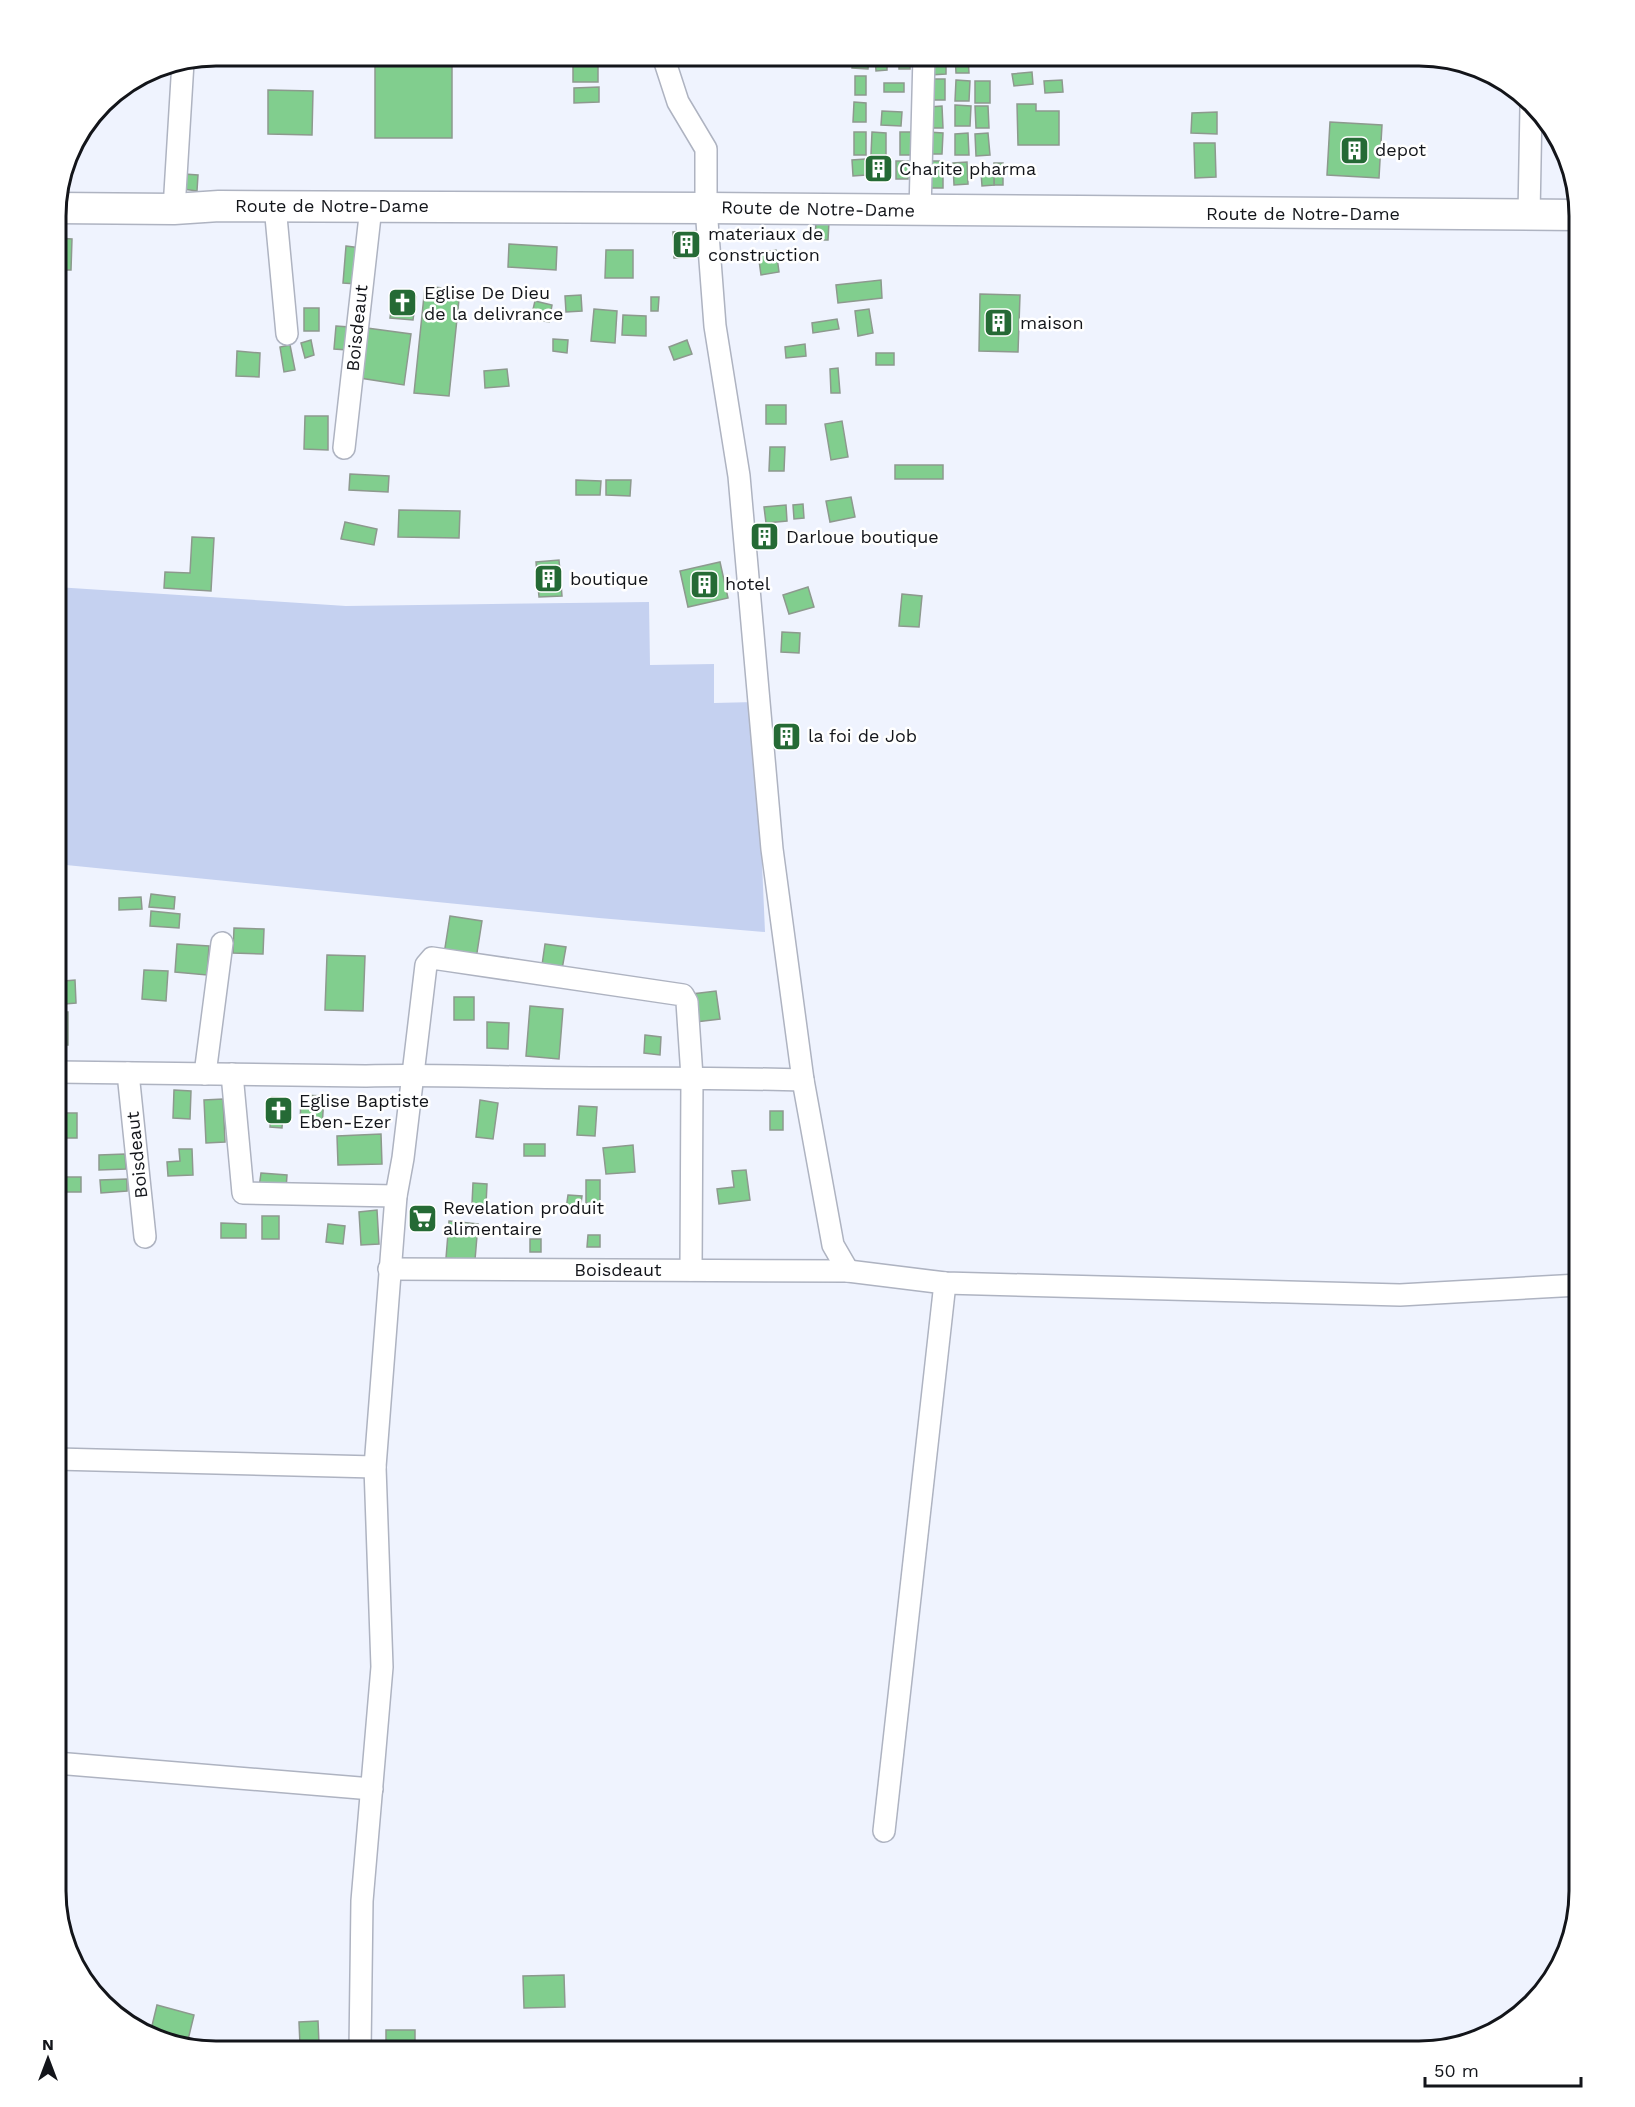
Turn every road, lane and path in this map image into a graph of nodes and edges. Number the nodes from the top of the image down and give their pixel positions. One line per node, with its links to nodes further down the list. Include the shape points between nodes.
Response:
1 (666, 66): 12 (street, via 678,102 706,149)
2 (924, 66): 9 (street)
3 (182, 70): 8 (street)
4 (1531, 116): 10 (street)
5 (275, 206): 6 (street, Route de Notre-Dame); 8 (street, Route de Notre-Dame); 13 (street)
6 (371, 207): 12 (street, Route de Notre-Dame); 14 (street, Boisdeaut)
7 (66, 208): 8 (street, Route de Notre-Dame)
8 (174, 209)
9 (920, 211): 10 (street, Route de Notre-Dame); 12 (street, Route de Notre-Dame)
10 (1529, 215): 11 (street, Route de Notre-Dame)
11 (1569, 215)
12 (707, 223): 22 (street, via 715,326 740,476 772,849)
13 (287, 334)
14 (344, 448)
15 (222, 943): 18 (street)
16 (66, 1072): 17 (street)
17 (128, 1073): 18 (street); 24 (street, Boisdeaut)
18 (205, 1074): 19 (street)
19 (232, 1074): 20 (street); 23 (street, via 243,1193)
20 (412, 1075): 21 (street); 21 (street, via 426,965 432,958 683,995 687,1002); 23 (street)
21 (692, 1077): 22 (street); 26 (street)
22 (803, 1080): 27 (street, via 833,1245)
23 (396, 1196): 25 (street)
24 (146, 1237)
25 (389, 1269): 26 (street, Boisdeaut); 31 (street)
26 (691, 1270): 27 (street, Boisdeaut)
27 (848, 1271): 28 (street, Boisdeaut)
28 (945, 1283): 29 (street, Boisdeaut, via 1400,1295); 34 (street)
29 (1569, 1286)
30 (66, 1459): 31 (street)
31 (375, 1467): 33 (street, via 382,1668)
32 (66, 1764): 33 (street)
33 (372, 1789): 35 (street, via 362,1901)
34 (884, 1831)
35 (360, 2041)

